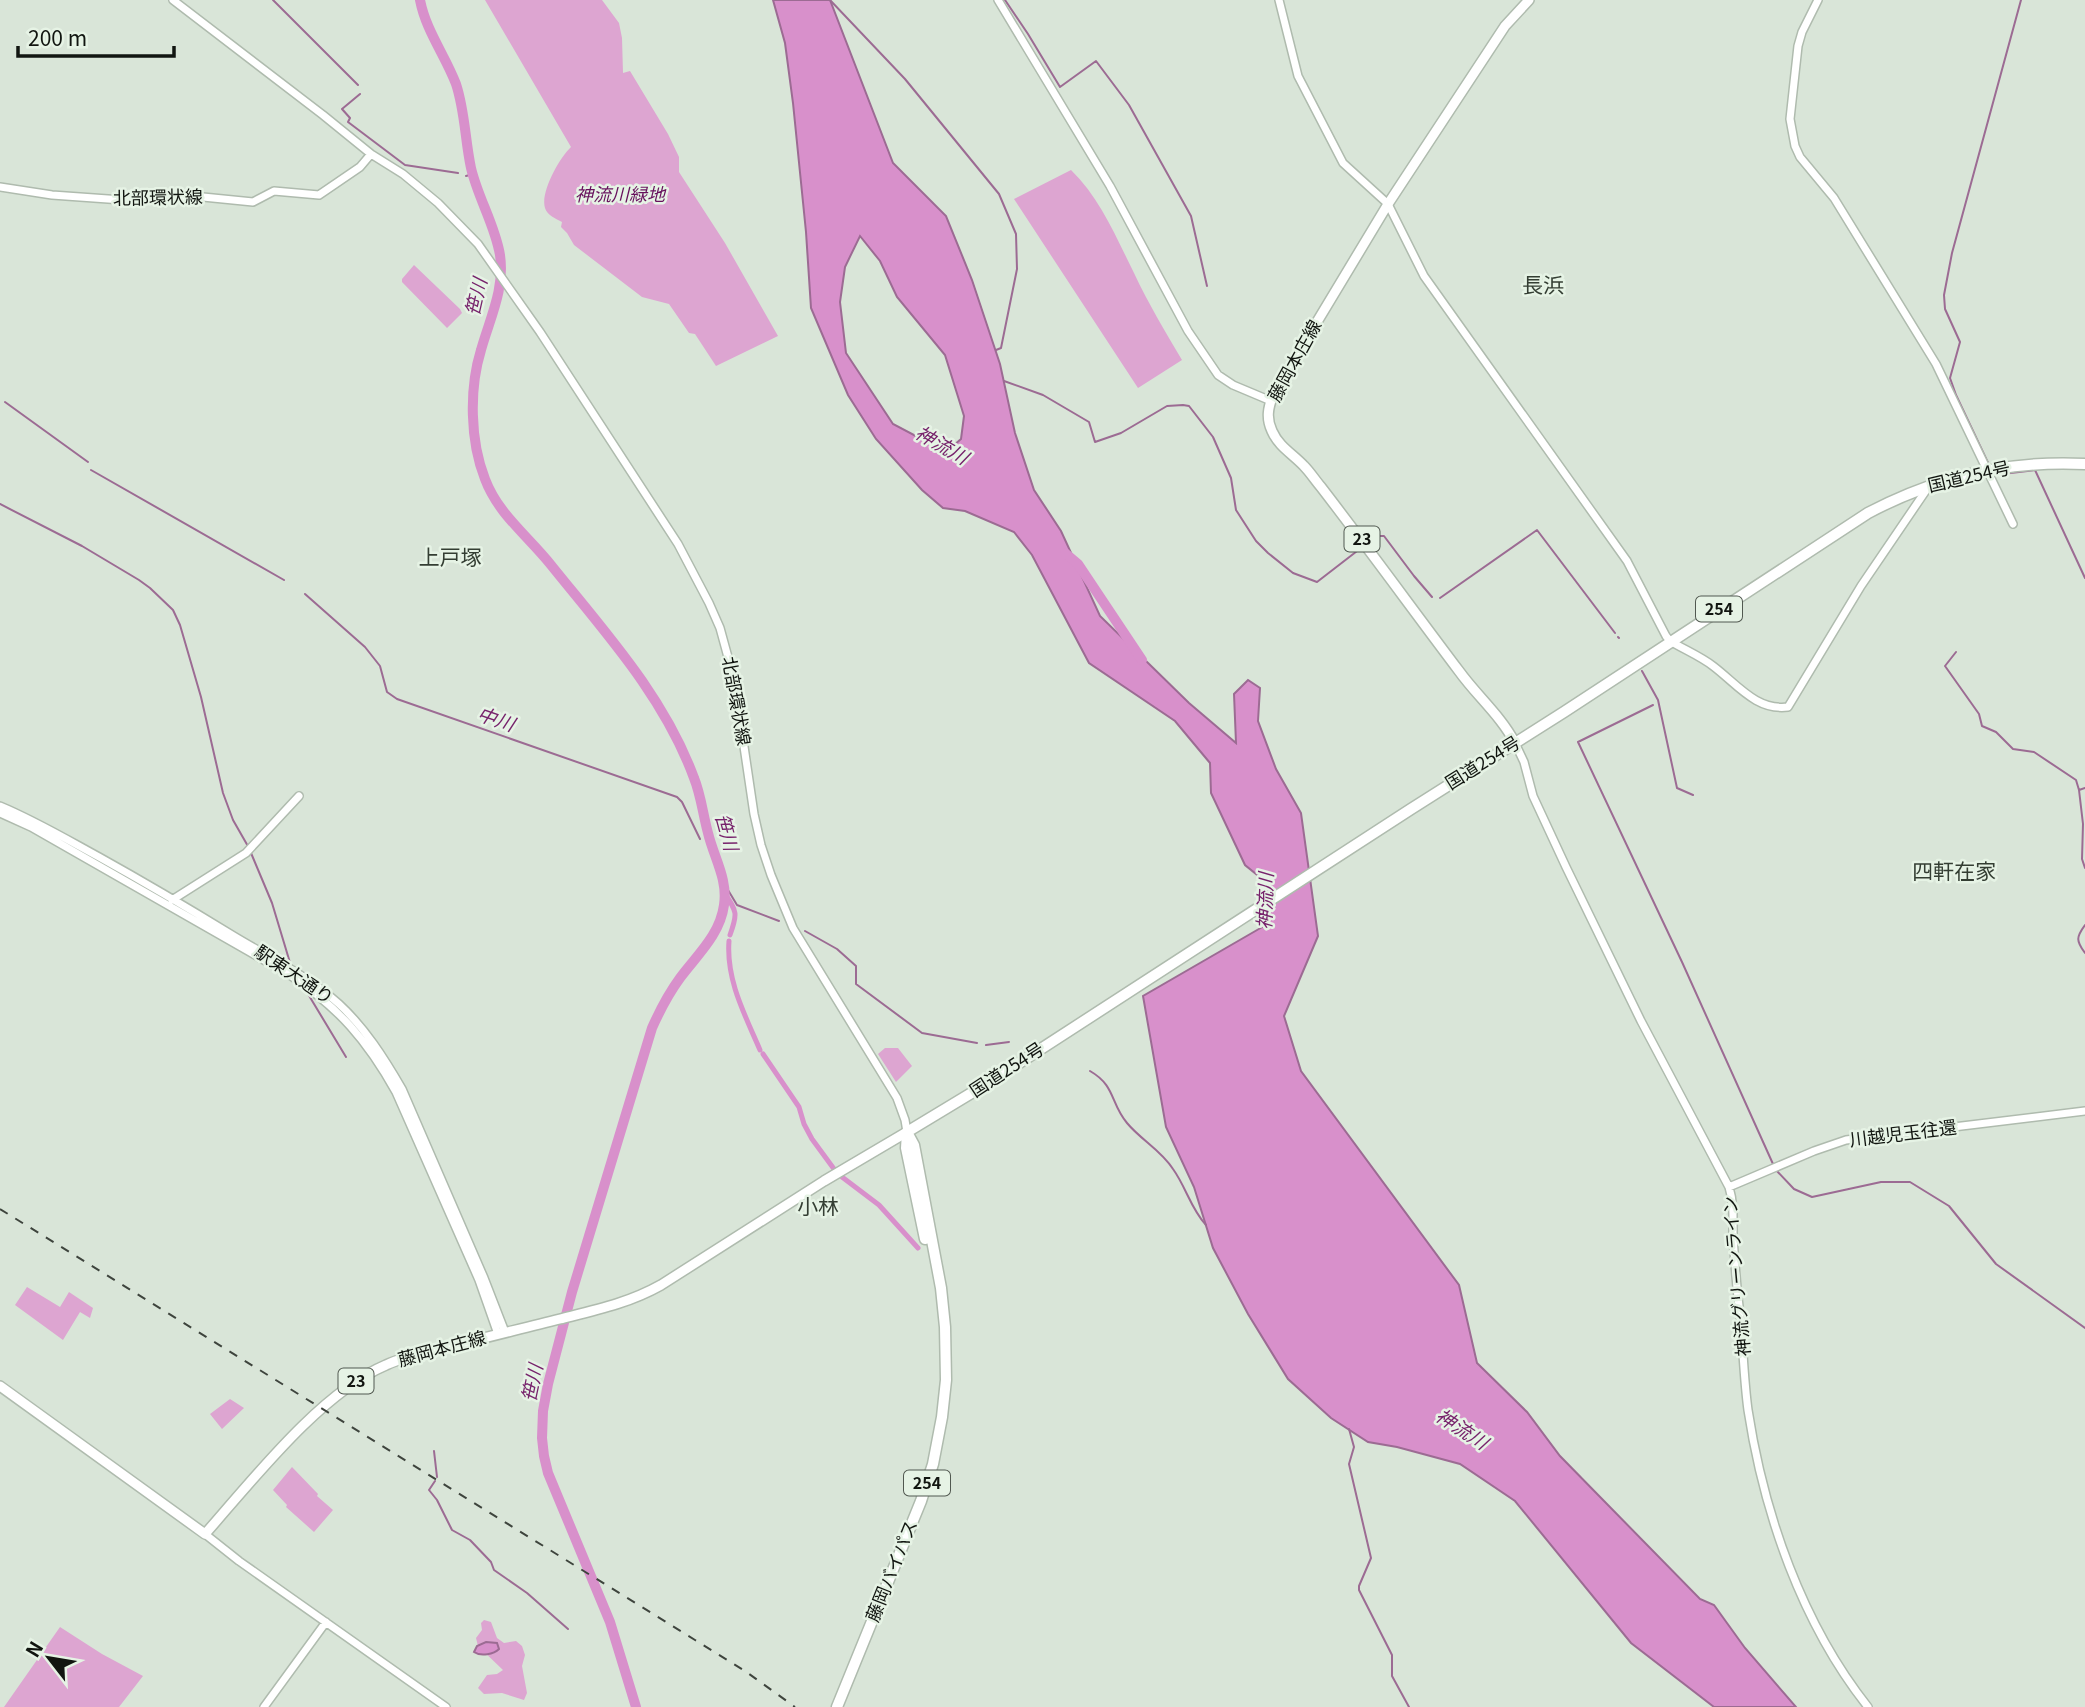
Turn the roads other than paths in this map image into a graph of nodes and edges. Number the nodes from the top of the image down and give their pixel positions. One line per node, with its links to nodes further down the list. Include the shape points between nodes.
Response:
1 (173, 0): 6 (street)
2 (998, 0): 9 (street, via 1110,186 1188,331 1218,374)
3 (1279, 0): 8 (street, via 1298,76 1335,148 1345,165)
4 (1529, 0): 8 (main road, 藤岡本庄線, via 1505,26)
5 (1818, 0): 11 (street, via 1798,46 1790,119 1794,146 1834,198 1936,364)
6 (371, 154): 7 (street, 北部環状線, via 319,195 274,191 253,202 193,196 122,200); 22 (street, 北部環状線, via 438,203 478,244 678,544 720,628 731,665 754,814 771,875 793,928 893,1091)
7 (0, 187)
8 (1388, 204): 9 (main road, 藤岡本庄線); 14 (street, via 1424,276 1627,561)
9 (1271, 401): 15 (main road, 藤岡本庄線 / 23, via 1268,417 1280,446 1305,467 1504,725)
10 (2085, 464): 11 (highway, 国道254号 / 254)
11 (1986, 469): 12 (highway, 国道254号 / 254); 13 (street)
12 (1929, 485): 14 (highway, 国道254号 / 254, via 1868,513); 14 (street, via 1788,707 1757,702 1708,663)
13 (2013, 524)
14 (1670, 641): 15 (highway, 国道254号 / 254)
15 (1511, 745): 22 (highway, 国道254号 / 254); 23 (street, 神流グリーンライン, via 1524,762 1533,796 1641,1021)
16 (299, 796): 19 (street, via 249,850)
17 (0, 806): 19 (street, 駅東大通り)
18 (0, 813): 20 (street, 駅東大通り)
19 (173, 899): 20 (street); 24 (street, 駅東大通り, via 317,986 367,1034 401,1089 484,1278)
20 (165, 904): 24 (street, 駅東大通り, via 302,983 362,1038 396,1092)
21 (2085, 1111): 23 (street, 川越児玉往還, via 1846,1140)
22 (907, 1132): 24 (main road, 藤岡本庄線 / 23, via 661,1285 624,1303); 30 (highway, 藤岡バイパス / 254, via 914,1145 943,1307 946,1380 941,1424 933,1464 908,1533)
23 (1729, 1187): 31 (street, 神流グリーンライン, via 1754,1448 1785,1553 1813,1619 1843,1675)
24 (502, 1333): 26 (main road, 藤岡本庄線 / 23, via 404,1358 358,1380 289,1441)
25 (0, 1386): 26 (main road)
26 (205, 1534): 27 (street)
27 (326, 1622): 28 (street); 29 (street)
28 (264, 1707)
29 (446, 1707)
30 (837, 1707)
31 (1868, 1707)

